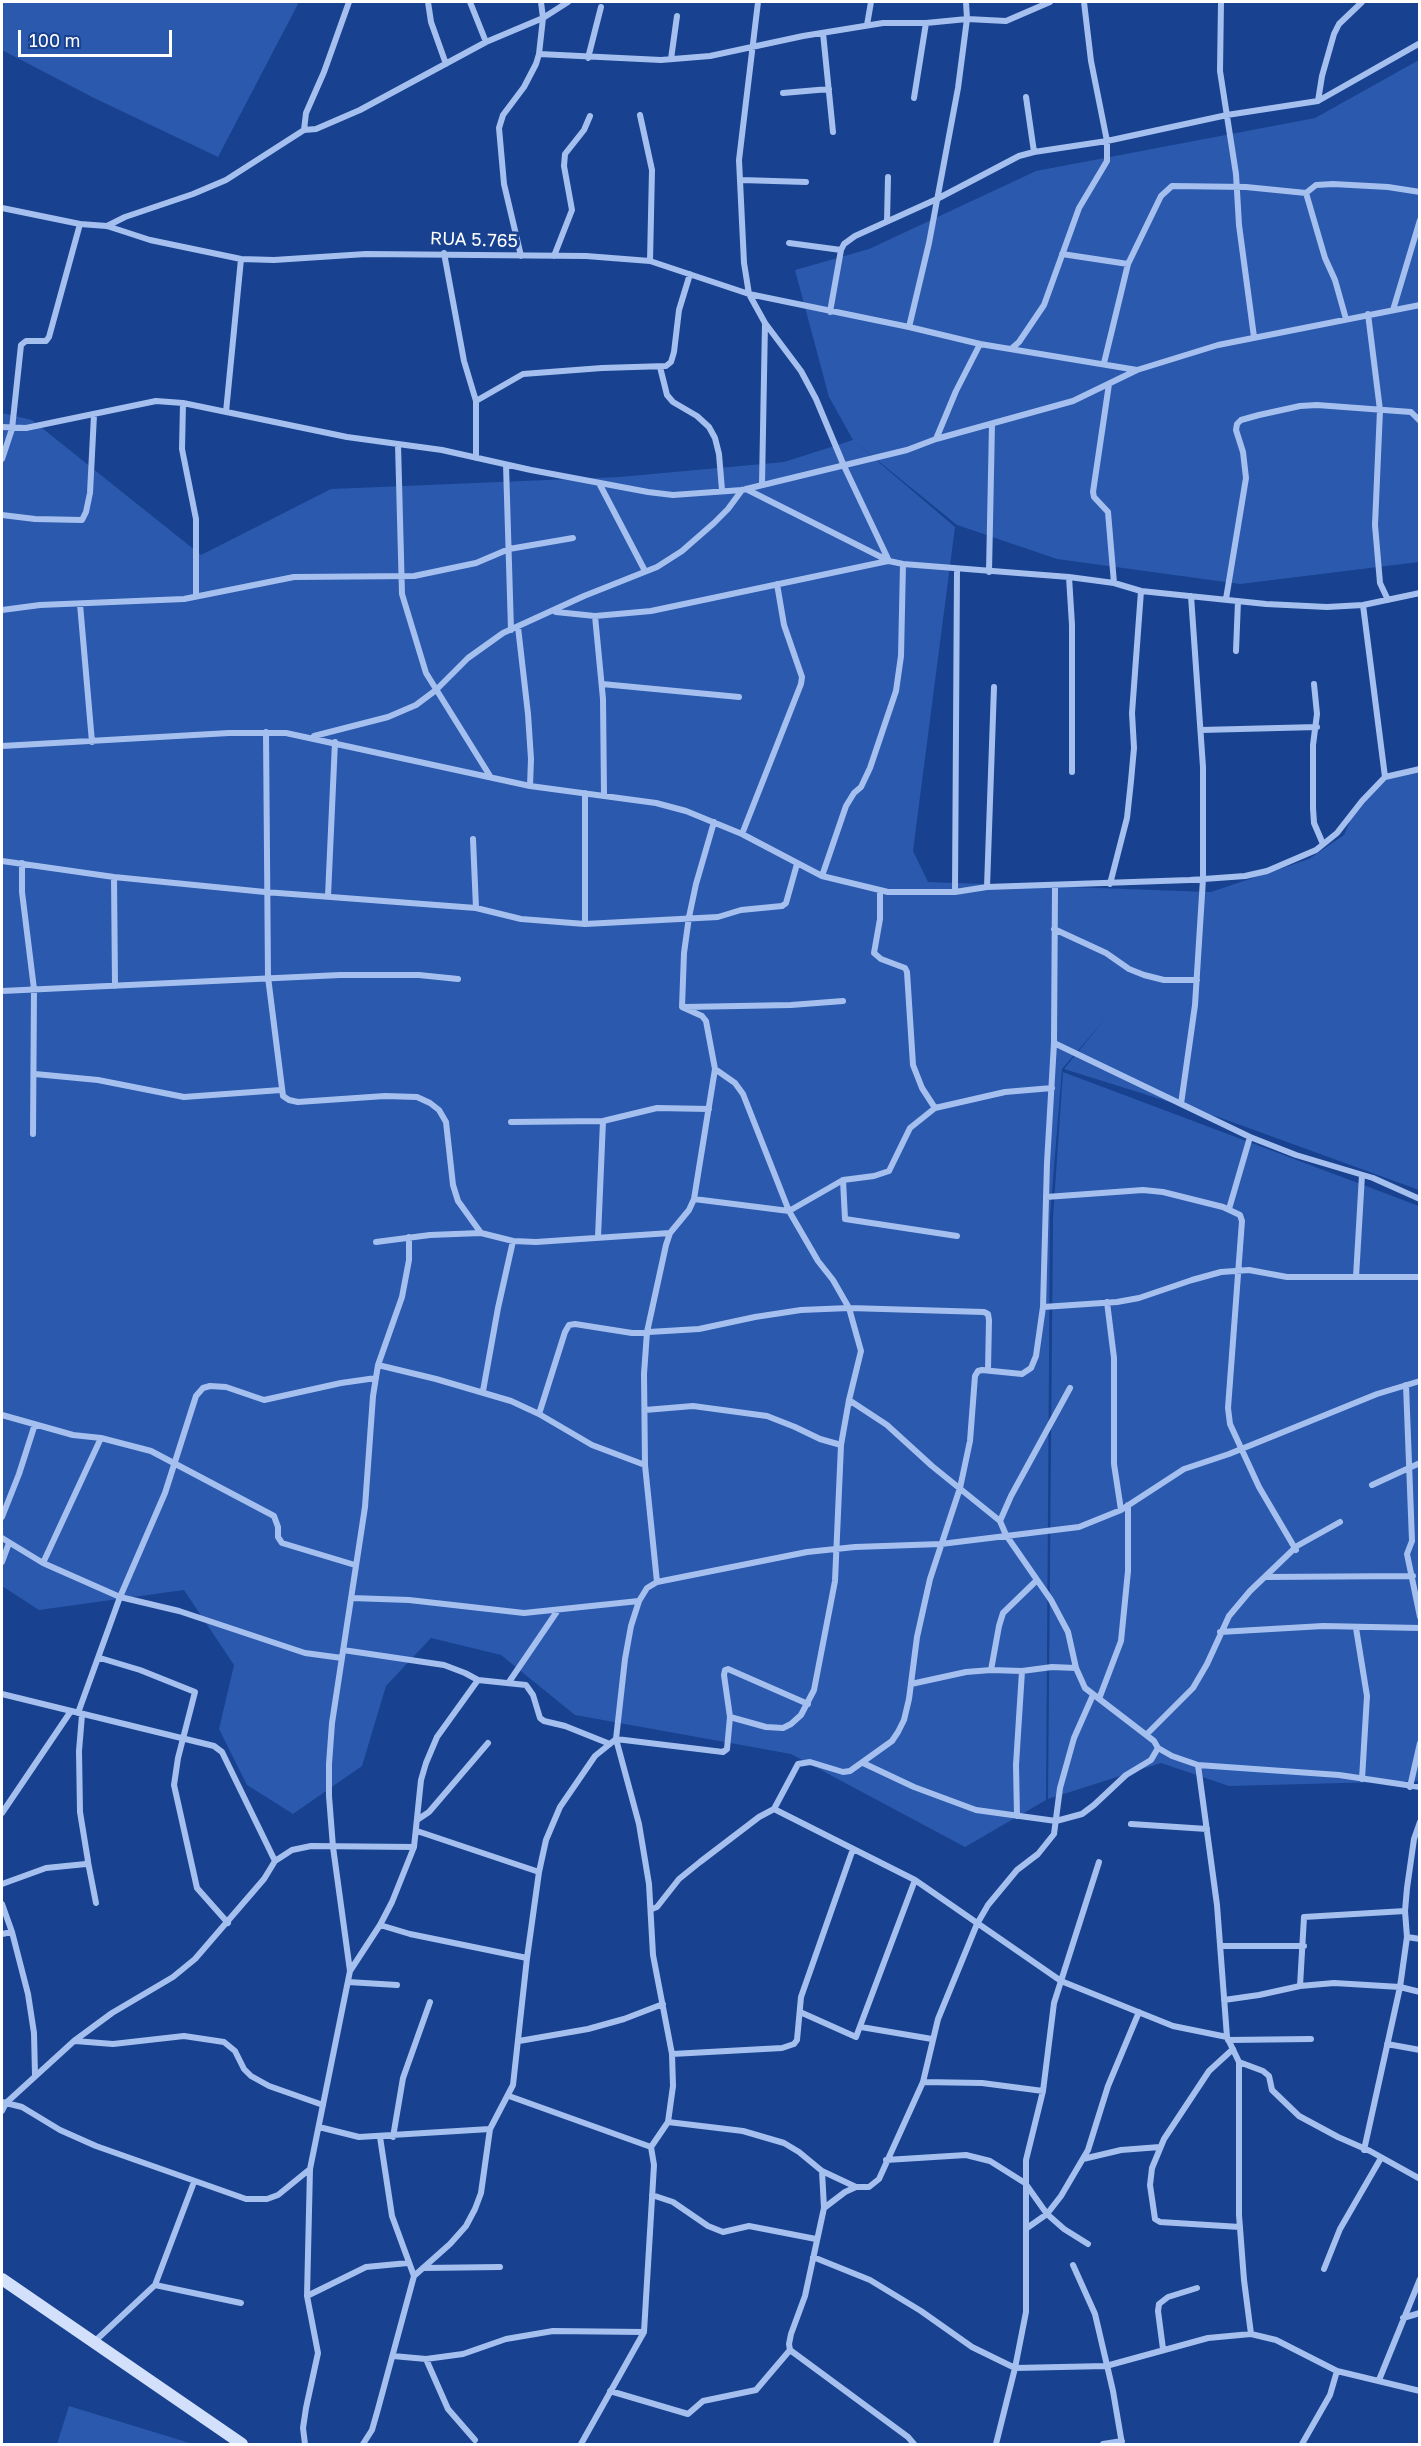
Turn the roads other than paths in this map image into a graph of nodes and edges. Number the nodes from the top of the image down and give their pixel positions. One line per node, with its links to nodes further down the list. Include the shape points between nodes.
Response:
1 (349, 2): 35 (street, via 306,113)
2 (428, 2): 26 (street)
3 (470, 2): 20 (street)
4 (541, 2): 15 (street)
5 (568, 2): 15 (street)
6 (758, 2): 22 (street)
7 (871, 2): 18 (street)
8 (966, 2): 16 (street)
9 (1050, 2): 16 (street, via 1006,21)
10 (1084, 2): 37 (street)
11 (1221, 2): 33 (street, via 1220,71)
12 (1362, 2): 31 (street, via 1334,34)
13 (601, 7): 24 (street)
14 (677, 16): 25 (street)
15 (543, 18): 20 (street); 23 (street)
16 (967, 19): 17 (street); 45 (street)
17 (926, 23): 18 (street); 29 (street)
18 (867, 25): 19 (street)
19 (823, 33): 22 (street); 27 (street)
20 (486, 42): 26 (street)
21 (1419, 43): 31 (street)
22 (753, 47): 25 (street); 40 (street, via 740,140)
23 (539, 54): 24 (street); 55 (street, via 530,77 499,128 504,184)
24 (588, 58): 25 (street)
25 (671, 59)
26 (447, 64): 35 (street, via 360,110 316,129)
27 (829, 89): 28 (street); 36 (street)
28 (783, 93)
29 (914, 98)
30 (1026, 98): 38 (street)
31 (1318, 101): 33 (street)
32 (640, 115): 58 (street, via 652,170)
33 (1227, 115): 37 (street); 42 (street)
34 (590, 116): 56 (street, via 566,154 564,166 572,210)
35 (304, 130): 50 (street, via 226,180)
36 (833, 132)
37 (1107, 141): 38 (street); 54 (street, via 1107,160 1080,208)
38 (1034, 152): 45 (street)
39 (888, 177): 48 (street)
40 (741, 180): 41 (street); 61 (street)
41 (806, 182)
42 (1236, 187): 44 (street); 59 (street, via 1180,185 1166,190); 69 (street)
43 (1419, 192): 44 (street, via 1333,184 1316,185)
44 (1306, 193): 66 (street)
45 (937, 199): 48 (street); 68 (street)
46 (2, 208): 49 (street, RUA 5.765)
47 (1419, 220): 63 (street)
48 (887, 221): 52 (street, via 855,236)
49 (80, 224): 50 (street, RUA 5.765); 84 (street, via 49,337 46,341 26,341 21,345)
50 (107, 226): 57 (street, RUA 5.765, via 150,240)
51 (789, 243): 52 (street)
52 (841, 250): 64 (street)
53 (444, 253): 55 (street, RUA 5.765); 57 (street, RUA 5.765); 76 (street, via 464,361)
54 (1062, 254): 59 (street); 71 (street, via 1044,305)
55 (521, 256): 56 (street, RUA 5.765)
56 (554, 256): 58 (street, RUA 5.765)
57 (241, 259): 79 (street)
58 (650, 261): 60 (street, RUA 5.765)
59 (1128, 264): 72 (street)
60 (690, 274): 61 (street, RUA 5.765); 73 (street, via 679,310 671,362)
61 (748, 294): 64 (street, RUA 5.765); 67 (street)
62 (1419, 305): 63 (street)
63 (1393, 310): 65 (street)
64 (831, 312): 68 (street, RUA 5.765)
65 (1368, 314): 66 (street); 78 (street)
66 (1346, 319): 69 (street)
67 (765, 323): 90 (street, via 801,370); 92 (street)
68 (909, 327): 70 (street, RUA 5.765)
69 (1254, 337): 74 (street)
70 (980, 344): 71 (street, RUA 5.765); 85 (street)
71 (1011, 349): 72 (street, RUA 5.765)
72 (1104, 363): 74 (street, RUA 5.765)
73 (660, 367): 76 (street, via 523,374); 94 (street, via 667,395 697,416 715,438)
74 (1137, 370): 75 (street)
75 (1109, 384): 82 (street, via 1073,401); 106 (street, via 1093,492 1108,512)
76 (476, 401): 87 (street)
77 (183, 403): 79 (street); 80 (street, via 156,401); 109 (street, via 182,448 196,519)
78 (1380, 410): 81 (street, via 1411,412); 111 (street, via 1300,406 1237,424 1246,478); 112 (street, via 1375,525 1380,583)
79 (226, 412): 86 (street)
80 (94, 415): 84 (street); 95 (street, via 90,493 82,520)
81 (1419, 421)
82 (992, 424): 85 (street); 102 (street)
83 (2, 427): 84 (street)
84 (12, 429): 88 (street)
85 (936, 439): 90 (street)
86 (398, 444): 87 (street); 103 (street)
87 (476, 458): 89 (street)
88 (2, 459)
89 (506, 465): 91 (street); 97 (street)
90 (844, 466): 92 (street); 98 (street)
91 (599, 483): 94 (street, via 673,495); 101 (street)
92 (762, 484): 93 (street)
93 (744, 489): 94 (street); 98 (street); 101 (street, via 682,551)
94 (722, 490)
95 (2, 516)
96 (573, 538): 97 (street)
97 (509, 549): 103 (street, via 458,568); 119 (street)
98 (889, 561): 99 (street); 105 (street)
99 (903, 564): 100 (street); 147 (street, via 901,656 896,691 870,768 846,806)
100 (957, 569): 102 (street); 155 (street)
101 (645, 572): 117 (street)
102 (989, 572): 104 (street)
103 (400, 576): 109 (street, via 294,577); 124 (street, via 416,643)
104 (1069, 577): 106 (street); 134 (street)
105 (777, 584): 118 (street, via 651,611); 141 (street, via 784,625 802,677)
106 (1114, 584): 107 (street)
107 (1141, 591): 110 (street); 150 (street, via 1127,819)
108 (1419, 593): 112 (street)
109 (196, 596): 114 (street)
110 (1191, 596): 111 (street); 127 (street)
111 (1226, 599): 113 (street)
112 (1388, 600): 115 (street)
113 (1238, 601): 115 (street, via 1327,607); 120 (street)
114 (80, 604): 116 (street); 130 (street)
115 (1364, 605): 136 (street)
116 (2, 610)
117 (554, 612): 118 (street); 119 (street)
118 (596, 616): 121 (street)
119 (514, 629): 124 (street, via 468,658); 137 (street, via 526,687)
120 (1236, 651)
121 (602, 684): 125 (street); 139 (street)
122 (1314, 684): 126 (street)
123 (994, 687): 152 (street)
124 (436, 690): 129 (street, via 416,705 388,717); 135 (street)
125 (739, 697)
126 (1317, 727): 127 (street); 143 (street, via 1313,745 1313,808)
127 (1201, 730): 149 (street)
128 (266, 732): 129 (street); 130 (street); 154 (street)
129 (311, 737): 131 (street)
130 (92, 742): 132 (street)
131 (334, 742): 135 (street); 156 (street)
132 (2, 746)
133 (1419, 769): 136 (street)
134 (1072, 772)
135 (490, 776): 137 (street)
136 (1385, 777): 143 (street)
137 (530, 786): 138 (street)
138 (585, 793): 139 (street); 159 (street)
139 (604, 794): 140 (street, via 656,803)
140 (714, 822): 141 (street); 158 (street)
141 (742, 834): 146 (street)
142 (473, 839): 157 (street)
143 (1323, 844): 149 (street, via 1268,871)
144 (2, 861): 145 (street)
145 (22, 863): 148 (street); 165 (street)
146 (797, 864): 147 (street); 158 (street, via 784,905 741,910 718,918)
147 (822, 876): 153 (street)
148 (114, 877): 154 (street); 164 (street)
149 (1203, 879): 150 (street); 163 (street)
150 (1110, 884): 151 (street)
151 (1055, 886): 152 (street); 160 (street)
152 (987, 887): 155 (street)
153 (880, 891): 155 (street); 175 (street, via 874,953 907,972 913,1065)
154 (266, 892): 156 (street); 161 (street)
155 (955, 892)
156 (328, 896): 157 (street)
157 (476, 908): 159 (street, via 521,919)
158 (689, 918): 159 (street); 168 (street)
159 (585, 924)
160 (1054, 929): 163 (street, via 1153,979); 169 (street)
161 (268, 977): 162 (street, via 374,975); 164 (street); 173 (street)
162 (458, 979)
163 (1197, 980): 174 (street)
164 (115, 986): 165 (street)
165 (34, 989): 166 (street); 171 (street)
166 (2, 991)
167 (843, 1001): 168 (street)
168 (682, 1007): 170 (street, via 706,1021)
169 (1054, 1043): 172 (street); 174 (street)
170 (715, 1069): 176 (street); 187 (street, via 743,1094)
171 (35, 1074): 173 (street, via 98,1080 184,1097); 179 (street)
172 (1052, 1088): 175 (street, via 1005,1092); 183 (street)
173 (281, 1090): 188 (street, via 288,1100 298,1102 385,1096 417,1097 430,1102 446,1122 458,1201)
174 (1181, 1104): 180 (street)
175 (935, 1108): 182 (street, via 910,1128 890,1171)
176 (709, 1109): 177 (street, via 657,1108); 184 (street)
177 (603, 1121): 178 (street); 192 (street)
178 (511, 1122)
179 (33, 1134)
180 (1250, 1137): 181 (street); 186 (street)
181 (1362, 1175): 185 (street); 196 (street)
182 (843, 1180): 187 (street); 190 (street, via 846,1219)
183 (1046, 1197): 186 (street, via 1143,1190); 199 (street)
184 (694, 1199): 187 (street); 189 (street)
185 (1419, 1199)
186 (1229, 1209): 195 (street, via 1240,1215 1242,1221)
187 (789, 1211): 200 (street)
188 (481, 1233): 191 (street); 193 (street)
189 (670, 1233): 192 (street); 201 (street)
190 (957, 1236)
191 (409, 1237): 194 (street); 202 (street, via 402,1297)
192 (598, 1237): 193 (street)
193 (513, 1240): 208 (street)
194 (376, 1242)
195 (1236, 1271): 196 (street, via 1287,1277); 198 (street, via 1192,1280 1139,1298); 216 (street, via 1228,1408)
196 (1356, 1277): 197 (street)
197 (1419, 1277)
198 (1107, 1302): 199 (street); 224 (street, via 1114,1358 1114,1464)
199 (1043, 1307): 203 (street, via 1041,1336 1031,1368 1022,1374)
200 (849, 1308): 201 (street, via 765,1315 699,1329); 203 (street, via 984,1312 989,1320); 209 (street, via 861,1351)
201 (647, 1332): 210 (street); 211 (street, via 568,1325)
202 (378, 1365): 204 (street); 208 (street)
203 (988, 1370): 222 (street, via 978,1371 975,1376 970,1441)
204 (376, 1378): 217 (street, via 264,1400 226,1387 203,1388 196,1395); 237 (street)
205 (1419, 1381): 206 (street)
206 (1406, 1386): 216 (street); 220 (street)
207 (1070, 1388): 226 (street)
208 (483, 1391): 211 (street)
209 (849, 1400): 215 (street); 222 (street, via 887,1425)
210 (645, 1410): 215 (street, via 693,1406 767,1416); 219 (street)
211 (539, 1414): 219 (street, via 592,1445)
212 (2, 1415): 213 (street)
213 (34, 1424): 214 (street); 225 (street)
214 (100, 1438): 217 (street, via 151,1450); 236 (street)
215 (841, 1445): 233 (street)
216 (1240, 1449): 223 (street, via 1184,1469); 234 (street)
217 (174, 1461): 237 (street, via 274,1516 282,1543); 242 (street, via 165,1493)
218 (1419, 1463): 220 (street)
219 (645, 1465): 241 (street)
220 (1411, 1466): 221 (street); 230 (street)
221 (1372, 1485)
222 (960, 1488): 226 (street); 232 (street)
223 (1128, 1505): 224 (street); 259 (street, via 1128,1571 1121,1641)
224 (1120, 1510): 228 (street, via 1079,1527)
225 (2, 1517)
226 (1000, 1521): 228 (street)
227 (1340, 1522): 234 (street)
228 (1006, 1535): 232 (street); 240 (street)
229 (2, 1538): 231 (street)
230 (1416, 1540): 238 (street, via 1407,1554)
231 (9, 1543): 235 (street); 236 (street)
232 (941, 1544): 233 (street); 257 (street, via 924,1605)
233 (836, 1549): 241 (street); 260 (street, via 828,1623)
234 (1296, 1550): 239 (street)
235 (2, 1562)
236 (44, 1563): 242 (street)
237 (355, 1565): 243 (street)
238 (1413, 1576): 239 (street); 246 (street)
239 (1265, 1577): 249 (street, via 1229,1616)
240 (1036, 1581): 252 (street, via 1068,1632); 253 (street, via 1003,1613)
241 (657, 1582): 244 (street, via 647,1588)
242 (120, 1597): 250 (street, via 179,1611 305,1653); 251 (street)
243 (351, 1598): 245 (street, via 409,1600 507,1612); 250 (street)
244 (639, 1601): 245 (street); 266 (street, via 625,1659)
245 (558, 1610): 256 (street)
246 (1419, 1617)
247 (1356, 1628): 248 (street); 249 (street); 273 (street, via 1367,1696)
248 (1419, 1628)
249 (1220, 1632): 264 (street, via 1193,1688)
250 (342, 1654): 255 (street, via 444,1665); 286 (street, via 328,1764)
251 (100, 1658): 262 (street); 265 (street, via 193,1690)
252 (1076, 1668): 254 (street); 259 (street, via 1080,1680)
253 (991, 1670): 254 (street); 257 (street)
254 (1022, 1671): 278 (street)
255 (478, 1680): 256 (street); 279 (street, via 437,1737 426,1762)
256 (509, 1682): 269 (street, via 530,1687 544,1721)
257 (911, 1684): 271 (street, via 898,1732)
258 (2, 1694): 261 (street)
259 (1096, 1697): 264 (street); 280 (street, via 1074,1738 1060,1788)
260 (808, 1704): 263 (street, via 783,1728); 263 (street, via 728,1669 724,1675)
261 (71, 1711): 262 (street); 277 (street)
262 (80, 1714): 265 (street); 289 (street, via 80,1812)
263 (730, 1717): 266 (street, via 727,1749 723,1752)
264 (1146, 1735): 270 (street)
265 (183, 1738): 290 (street, via 222,1752); 299 (street, via 174,1785 193,1879)
266 (616, 1739): 269 (street); 297 (street, via 639,1824)
267 (488, 1743): 279 (street, via 429,1812)
268 (1419, 1743): 274 (street)
269 (610, 1744): 292 (street, via 595,1756 560,1807 546,1840)
270 (1158, 1748): 272 (street); 280 (street, via 1151,1760 1126,1775 1082,1814)
271 (863, 1762): 276 (street, via 843,1772 810,1762 798,1764); 278 (street, via 957,1804)
272 (1198, 1765): 273 (street); 283 (street)
273 (1362, 1779): 274 (street)
274 (1410, 1787): 275 (street)
275 (1419, 1787)
276 (774, 1809): 288 (street); 297 (street, via 679,1879)
277 (2, 1813)
278 (1017, 1816): 280 (street)
279 (417, 1820): 284 (street)
280 (1056, 1821): 300 (street, via 1050,1840 1017,1869)
281 (1419, 1822): 285 (street)
282 (1131, 1824): 283 (street)
283 (1207, 1829): 306 (street)
284 (417, 1831): 287 (street); 292 (street)
285 (1417, 1840): 298 (street)
286 (333, 1847): 287 (street); 290 (street, via 292,1850); 309 (street)
287 (414, 1847): 301 (street)
288 (853, 1850): 293 (street); 319 (street, via 801,1997)
289 (88, 1861): 294 (street, via 46,1868); 295 (street)
290 (275, 1861): 299 (street)
291 (1100, 1862): 310 (street)
292 (539, 1872): 308 (street)
293 (915, 1880): 300 (street); 321 (street)
294 (2, 1884)
295 (96, 1903)
296 (2, 1904): 302 (street)
297 (652, 1910): 318 (street, via 653,1955)
298 (1405, 1911): 304 (street); 307 (street, via 1304,1917)
299 (228, 1923): 325 (street, via 173,1977)
300 (977, 1924): 310 (street); 324 (street)
301 (380, 1925): 308 (street); 309 (street)
302 (12, 1932): 303 (street); 332 (street, via 34,2033)
303 (2, 1934)
304 (1407, 1937): 305 (street); 314 (street)
305 (1419, 1939)
306 (1220, 1946): 307 (street); 316 (street)
307 (1304, 1946): 313 (street)
308 (527, 1958): 326 (street)
309 (350, 1971): 311 (street)
310 (1061, 1981): 320 (street); 334 (street, via 1054,2003)
311 (348, 1982): 312 (street); 337 (street)
312 (397, 1986)
313 (1300, 1986): 314 (street, via 1334,1983); 316 (street)
314 (1400, 1987): 315 (street); 327 (street)
315 (1419, 1992)
316 (1224, 2000): 322 (street)
317 (430, 2002): 343 (street, via 403,2078)
318 (663, 2004): 326 (street, via 588,2029); 330 (street)
319 (800, 2012): 321 (street, via 851,2037 856,2037); 330 (street, via 797,2040 789,2047)
320 (1139, 2012): 322 (street, via 1173,2026); 348 (street)
321 (861, 2027): 324 (street)
322 (1227, 2038): 323 (street); 328 (street)
323 (1311, 2038)
324 (932, 2039): 333 (street)
325 (74, 2040): 332 (street); 337 (street, via 113,2044 183,2036 224,2042 235,2051 251,2076)
326 (519, 2040): 335 (street)
327 (1387, 2044): 329 (street); 346 (street)
328 (1233, 2049): 331 (street); 345 (street, via 1195,2089)
329 (1419, 2050)
330 (672, 2054): 339 (street)
331 (1239, 2062): 346 (street, via 1269,2076 1272,2090 1299,2116); 359 (street)
332 (35, 2075): 336 (street)
333 (923, 2082): 334 (street, via 982,2083); 349 (street)
334 (1043, 2091): 354 (street, via 1026,2160)
335 (509, 2096): 341 (street); 344 (street)
336 (4, 2103): 338 (street); 353 (street, via 22,2107 96,2146)
337 (323, 2105): 340 (street)
338 (2, 2111)
339 (668, 2122): 344 (street); 351 (street, via 742,2131 784,2143)
340 (319, 2127): 342 (street, via 359,2137); 350 (street)
341 (490, 2130): 343 (street); 367 (street, via 475,2209 450,2244)
342 (380, 2137): 343 (street); 364 (street, via 392,2216)
343 (393, 2137)
344 (651, 2147): 356 (street)
345 (1160, 2147): 348 (street, via 1121,2150); 359 (street, via 1150,2185 1155,2219)
346 (1364, 2150): 347 (street)
347 (1381, 2158): 352 (street); 368 (street, via 1340,2229)
348 (1083, 2159): 358 (street)
349 (886, 2160): 354 (street, via 977,2156); 355 (street, via 875,2185)
350 (310, 2169): 353 (street, via 267,2199 237,2197); 374 (street)
351 (822, 2171): 355 (street); 357 (street)
352 (1419, 2179)
353 (194, 2182): 372 (street)
354 (1025, 2182): 358 (street); 360 (street)
355 (856, 2187): 357 (street)
356 (652, 2195): 361 (street, via 673,2202 723,2232 749,2226); 378 (street)
357 (824, 2208): 361 (street)
358 (1047, 2214): 360 (street); 362 (street)
359 (1240, 2227): 379 (street)
360 (1027, 2228): 386 (street, via 1026,2312)
361 (816, 2238): 363 (street)
362 (1088, 2244)
363 (813, 2257): 382 (street); 386 (street, via 870,2280 972,2347)
364 (408, 2263): 369 (street); 374 (street, via 366,2267)
365 (1073, 2265): 385 (street, via 1095,2314)
366 (500, 2267): 367 (street)
367 (422, 2268): 369 (street)
368 (1324, 2269)
369 (414, 2276): 383 (street)
370 (2, 2279): 380 (main road)
371 (1419, 2279): 377 (street)
372 (155, 2285): 375 (street); 380 (street)
373 (1197, 2288): 381 (street, via 1159,2304)
374 (307, 2296): 394 (street, via 318,2353 303,2428)
375 (241, 2303)
376 (1419, 2313): 377 (street)
377 (1403, 2318): 388 (street)
378 (644, 2332): 384 (street, via 553,2331 507,2339 463,2354); 389 (street)
379 (1251, 2334): 381 (street, via 1208,2338); 387 (street, via 1276,2340)
380 (94, 2342): 393 (main road)
381 (1163, 2349): 385 (street)
382 (790, 2350): 389 (street, via 756,2390 703,2401 688,2414); 397 (street)
383 (393, 2356): 384 (street); 395 (street, via 372,2430)
384 (426, 2359): 391 (street, via 448,2409)
385 (1106, 2366): 386 (street); 392 (street)
386 (1015, 2368): 398 (street)
387 (1337, 2370): 388 (street); 400 (street, via 1330,2395)
388 (1379, 2380): 390 (street)
389 (610, 2391): 396 (street)
390 (1419, 2391)
391 (475, 2440)
392 (1122, 2443): 399 (street)
393 (242, 2445)
394 (305, 2445)
395 (363, 2445)
396 (581, 2445)
397 (914, 2445)
398 (996, 2445)
399 (1103, 2445)
400 (1302, 2445)

